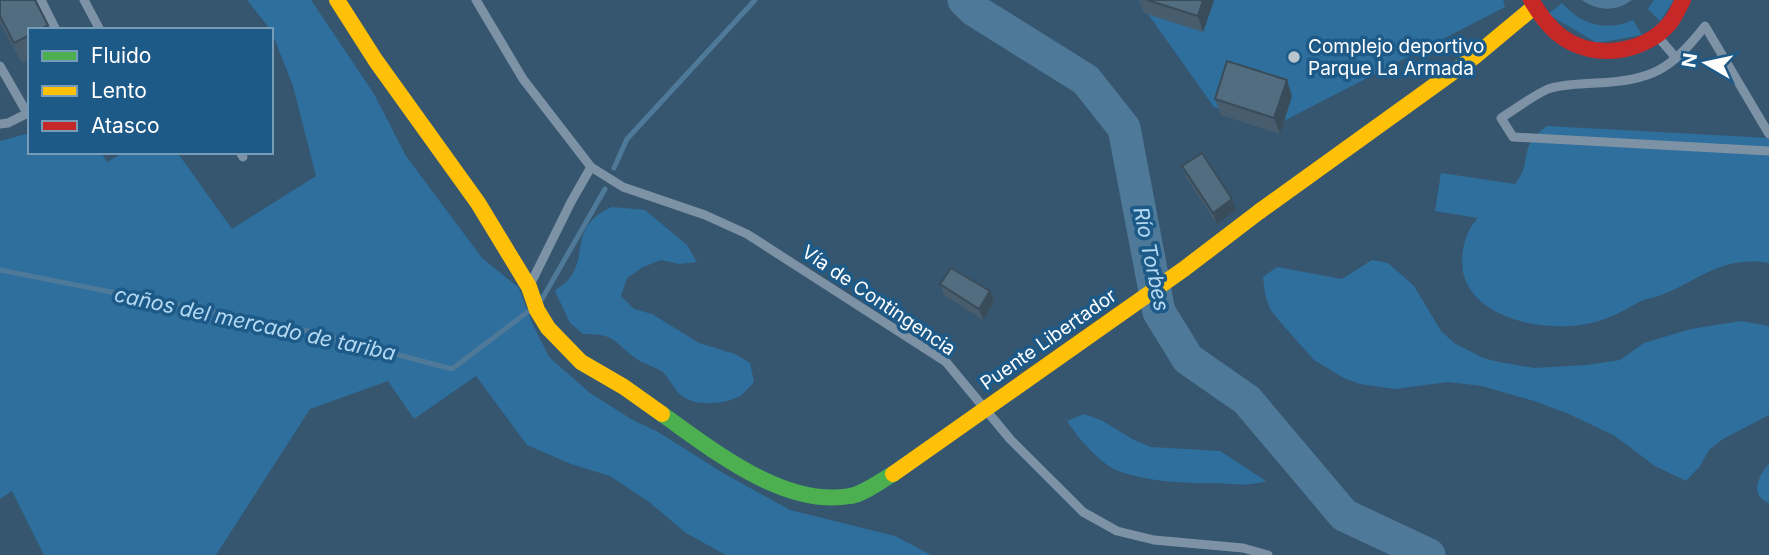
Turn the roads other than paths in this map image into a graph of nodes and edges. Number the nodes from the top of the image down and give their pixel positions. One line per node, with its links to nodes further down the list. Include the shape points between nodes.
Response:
1 (41, 0): 7 (lane)
2 (84, 0): 8 (lane)
3 (337, 0): 17 (street, Puente Libertador, via 478,203)
4 (476, 0): 16 (lane, Vía de Contingencia, via 523,79)
5 (1684, 0): 9 (street)
6 (1532, 4): 9 (street, via 1559,37 1595,51 1634,48); 17 (street, Puente Libertador, bridge, via 1474,57 1184,269 893,474 853,496 828,498 776,487 714,451 581,362 548,328)
7 (55, 28)
8 (99, 28)
9 (1657, 35): 10 (lane)
10 (1676, 58): 14 (lane, via 1705,26); 15 (lane, via 1641,79 1548,89 1501,118 1513,137)
11 (0, 66): 12 (lane)
12 (28, 113): 13 (lane)
13 (0, 124)
14 (1769, 134)
15 (1769, 151)
16 (592, 167): 17 (lane); 18 (lane, Vía de Contingencia, via 623,187 747,234 946,362 1018,448 1083,512 1117,531 1153,540 1243,548)
17 (529, 288)
18 (1268, 555)

